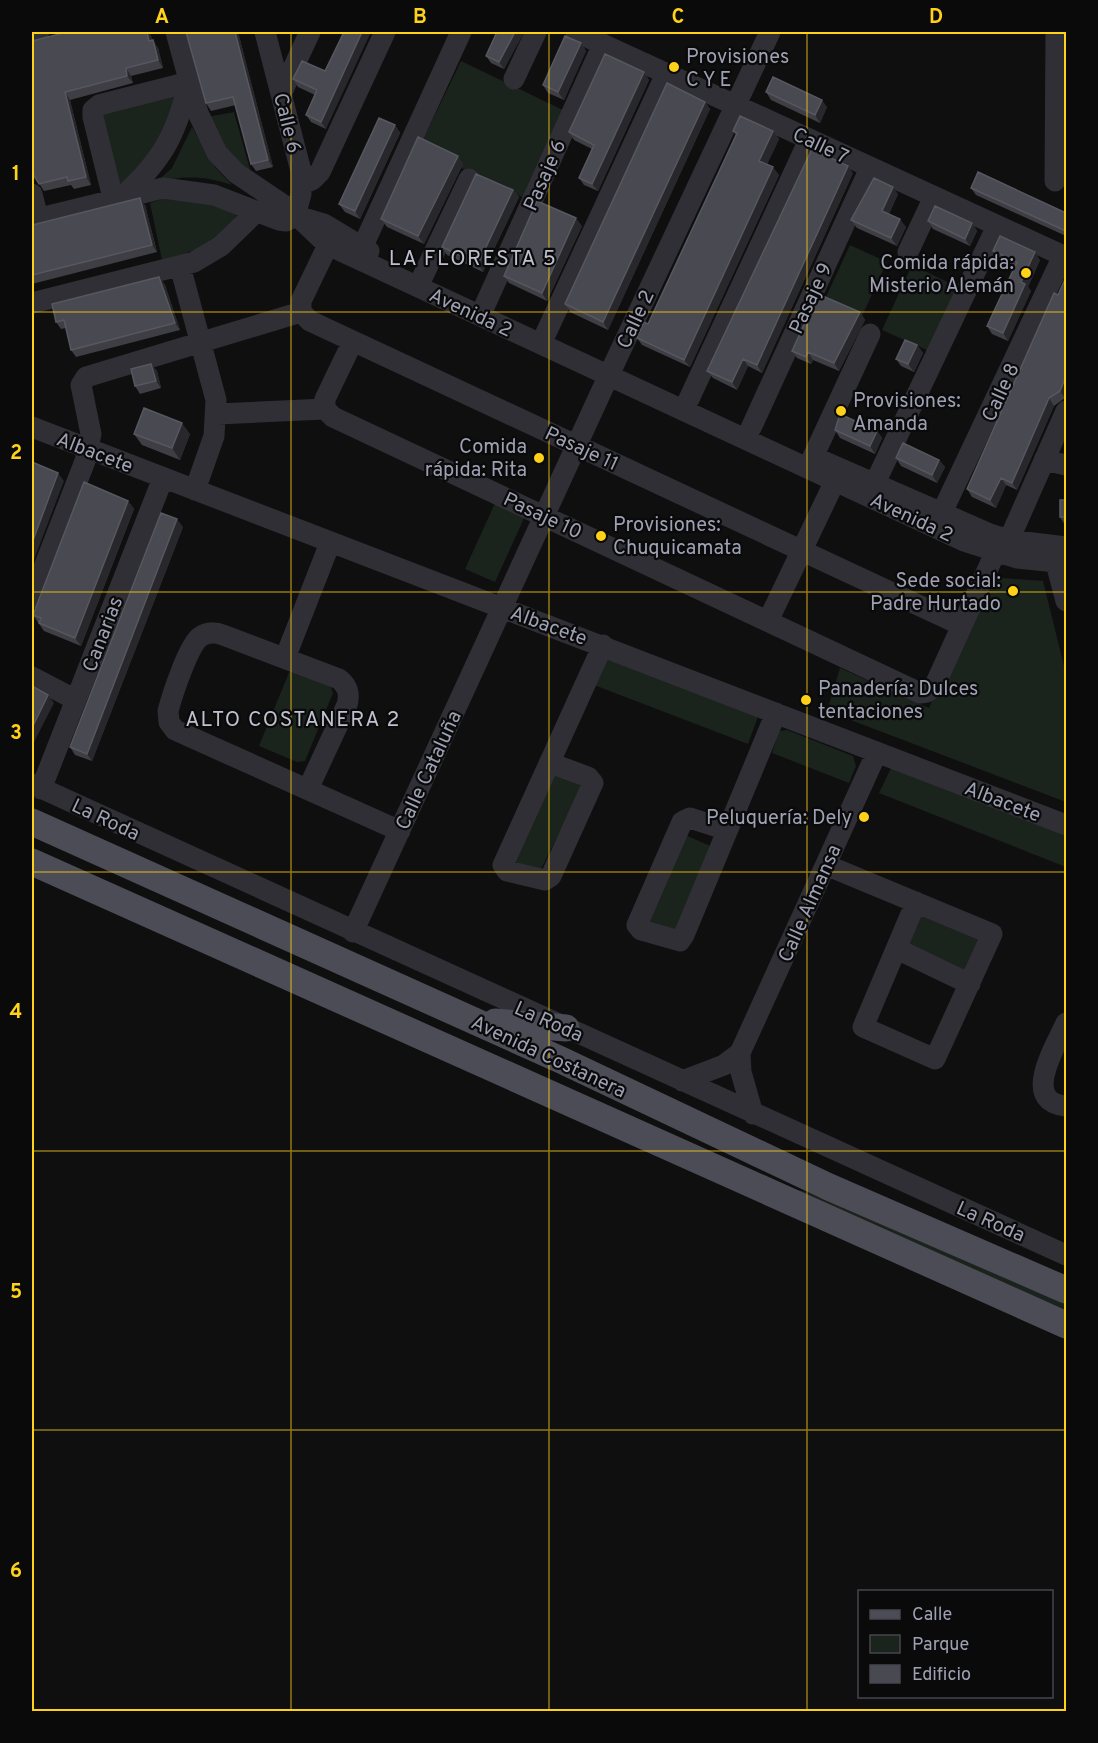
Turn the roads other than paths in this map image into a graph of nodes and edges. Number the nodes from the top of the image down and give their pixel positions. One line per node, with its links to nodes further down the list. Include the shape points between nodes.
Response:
1 (39, 32): 11 (street)
2 (176, 32): 15 (street)
3 (265, 32): 16 (street, Calle 6)
4 (310, 32): 16 (street)
5 (385, 32): 22 (street, via 320,172)
6 (461, 32): 31 (street)
7 (536, 32): 14 (street)
8 (576, 32): 12 (street, Calle 7)
9 (770, 32): 17 (street, Calle 2)
10 (1056, 32): 21 (street)
11 (32, 33)
12 (603, 44): 13 (street, Calle 7); 37 (street, Pasaje 6)
13 (666, 74): 17 (street, Calle 7); 39 (street)
14 (514, 79)
15 (189, 82): 24 (street, via 180,119 168,145 153,167); 24 (street, via 99,105 93,110); 27 (street, via 204,129 223,160)
16 (281, 94): 22 (street, Calle 6)
17 (735, 106): 18 (street, Calle 7); 43 (street, Calle 2)
18 (809, 140): 19 (street, Calle 7); 44 (street)
19 (870, 168): 25 (street, Calle 7); 49 (street, Pasaje 9)
20 (469, 179): 35 (street)
21 (1055, 182)
22 (302, 184): 27 (street, Calle 6)
23 (32, 194): 28 (street)
24 (119, 197): 26 (street, via 163,188 187,189 225,199); 28 (street)
25 (934, 197): 29 (street, Calle 7); 32 (street)
26 (255, 213): 27 (street, via 286,221); 34 (street, via 221,246)
27 (295, 216): 30 (street, Avenida 2); 31 (street, Avenida 2, via 324,224)
28 (35, 219)
29 (997, 226): 33 (street, Calle 7); 57 (street)
30 (328, 245): 38 (street, via 301,301); 43 (street, Avenida 2)
31 (362, 248): 35 (street, Avenida 2)
32 (908, 252)
33 (1065, 257): 60 (street, Calle 8)
34 (180, 266): 36 (street); 42 (street)
35 (423, 276): 37 (street, Avenida 2)
36 (32, 303)
37 (485, 305): 39 (street, Avenida 2)
38 (301, 312): 41 (street, Pasaje 11, via 310,321); 42 (street)
39 (546, 333): 43 (street, Avenida 2)
40 (870, 334): 52 (street)
41 (353, 342): 45 (street, via 325,399); 50 (street, Pasaje 11)
42 (202, 343): 47 (street); 51 (street, via 86,377 81,385 90,427)
43 (611, 371): 44 (street, Avenida 2); 50 (street, Calle 2); 56 (street, Avenida 2)
44 (689, 399): 49 (street, Avenida 2)
45 (325, 409): 47 (street); 59 (street, Pasaje 10, via 333,417)
46 (1066, 411): 53 (street)
47 (217, 414): 58 (street, via 214,436)
48 (32, 427): 51 (street, Albacete)
49 (751, 428): 52 (street, Avenida 2)
50 (577, 446): 59 (street, Calle 2); 63 (street, Pasaje 11)
51 (88, 449): 55 (street, Albacete); 65 (street)
52 (813, 457): 57 (street, Avenida 2)
53 (1044, 460): 54 (street); 62 (street)
54 (1066, 465)
55 (163, 478): 58 (street, Albacete); 73 (street, Canarias)
56 (834, 483): 60 (street, Avenida 2); 63 (street)
57 (875, 483): 60 (street, Avenida 2)
58 (195, 490): 61 (street, Albacete)
59 (544, 516): 67 (street, Calle 2); 68 (street, Pasaje 10)
60 (939, 519): 62 (street, Avenida 2)
61 (330, 543): 67 (street, Albacete); 71 (street)
62 (1002, 546): 64 (street, Avenida 2); 69 (street)
63 (801, 551): 68 (street); 69 (street, Pasaje 11)
64 (1063, 557): 66 (street)
65 (32, 598)
66 (1066, 601)
67 (502, 608): 70 (street, Albacete); 82 (street, Calle Cataluña)
68 (768, 621): 69 (street, Pasaje 10, via 920,693 934,687)
69 (961, 625)
70 (603, 645): 74 (street, Albacete); 76 (street)
71 (285, 658): 78 (street, via 339,679 348,690 347,705); 78 (street, via 223,635 206,634 192,647 169,706 169,722 180,733)
72 (32, 677): 73 (street)
73 (76, 700): 77 (street, Canarias)
74 (776, 713): 75 (street, Albacete); 81 (street)
75 (877, 752): 80 (street, Albacete); 84 (street, Calle Almansa)
76 (550, 763): 76 (street, via 503,865 507,871 545,880 551,876 593,783 588,777)
77 (36, 787): 86 (street, La Roda)
78 (308, 789): 82 (street)
79 (32, 822): 89 (main road, Avenida Costanera)
80 (1066, 825)
81 (727, 830): 81 (street, via 690,818 681,822 637,925 641,930 680,940)
82 (400, 831): 86 (street, Calle Cataluña)
83 (32, 862): 98 (main road, Avenida Costanera)
84 (825, 865): 85 (street); 92 (street, Calle Almansa)
85 (916, 903): 87 (street); 88 (street, via 992,934)
86 (353, 932): 91 (street, La Roda)
87 (897, 949): 88 (street); 88 (street, via 863,1027 935,1059)
88 (970, 984)
89 (470, 1019): 91 (main road); 97 (main road, Avenida Costanera, via 829,1187)
90 (1066, 1023): 94 (street, via 1042,1086 1051,1100)
91 (566, 1028): 93 (street, La Roda)
92 (740, 1053): 93 (street, via 724,1065); 95 (street)
93 (682, 1081): 95 (street, La Roda)
94 (1066, 1106)
95 (753, 1114): 96 (street, La Roda)
96 (1066, 1255)
97 (1066, 1290)
98 (1066, 1325)

